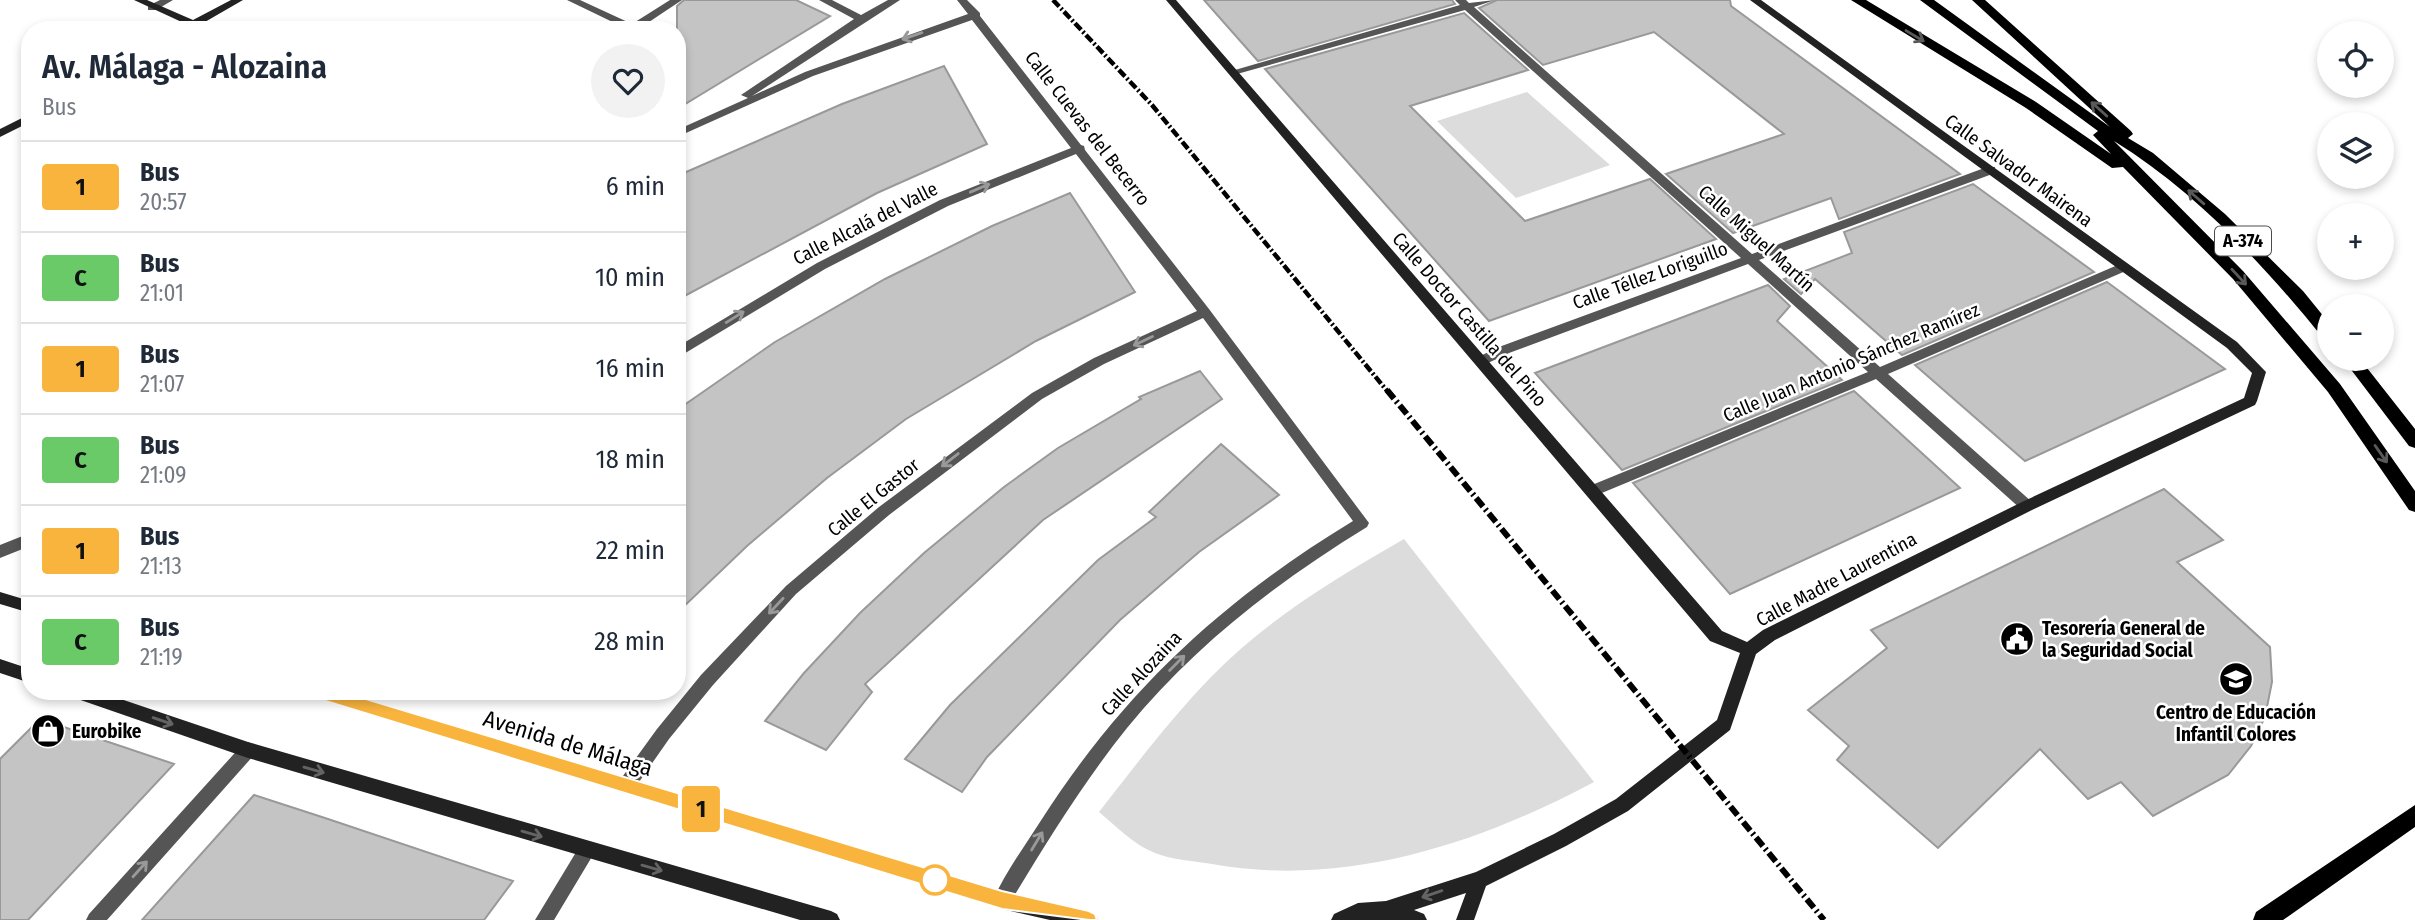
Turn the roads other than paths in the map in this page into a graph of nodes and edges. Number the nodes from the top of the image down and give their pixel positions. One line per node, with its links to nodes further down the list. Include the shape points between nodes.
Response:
1 (139, 0): 16 (street)
2 (168, 0): 16 (street)
3 (238, 0): 20 (street)
4 (572, 0): 21 (street)
5 (677, 0): 22 (street)
6 (824, 0): 18 (street)
7 (895, 0): 18 (street)
8 (962, 0): 17 (street, Calle Cuevas del Becerro)
9 (1171, 0): 23 (street, Calle Doctor Castilla del Pino)
10 (1490, 0): 15 (street)
11 (1755, 0): 31 (street, Calle Salvador Mairena)
12 (1857, 0): 32 (main road, one-way to 32, via 2031,105)
13 (1926, 0): 25 (main road, A-374)
14 (1978, 0): 30 (main road, one-way to 14)
15 (1463, 3): 23 (street); 33 (street, Calle Miguel Martín)
16 (152, 8): 19 (street)
17 (976, 15): 24 (street, one-way to 24, via 809,74); 29 (street, Calle Cuevas del Becerro)
18 (862, 19): 24 (street)
19 (177, 21)
20 (199, 21)
21 (615, 21)
22 (644, 21)
23 (1233, 72): 38 (street, Calle Doctor Castilla del Pino)
24 (716, 115): 27 (street)
25 (2084, 117): 30 (main road, A-374); 32 (main road, A-374)
26 (21, 122): 28 (street)
27 (686, 130)
28 (0, 134)
29 (1080, 148): 35 (street, Calle Cuevas del Becerro); 37 (street, Calle Alcalá del Valle, one-way to 29, via 821,266 944,203)
30 (2148, 156): 36 (main road, A-374, one-way to 30, via 2220,217)
31 (1990, 170): 33 (street, Calle Téllez Loriguillo); 34 (street, Calle Salvador Mairena)
32 (2156, 194): 44 (main road, A-374, one-way to 44, via 2238,275 2334,388)
33 (1751, 258): 38 (street, Calle Téllez Loriguillo); 41 (street, Calle Miguel Martín)
34 (2124, 267): 40 (street, Calle Salvador Mairena, via 2232,345); 41 (street, Calle Juan Antonio Sánchez Ramírez)
35 (1205, 312): 46 (street, Calle Cuevas del Becerro); 57 (street, Calle El Gastor, one-way to 57, via 1037,396 884,511 791,590 707,680)
36 (2317, 319)
37 (686, 348)
38 (1481, 361): 43 (street, Calle Doctor Castilla del Pino)
39 (2360, 371): 42 (main road)
40 (2259, 372): 45 (street, Calle Madre Laurentina, via 2250,401)
41 (1878, 373): 43 (street, Calle Juan Antonio Sánchez Ramírez); 45 (street, Calle Miguel Martín)
42 (2415, 441)
43 (1592, 491): 51 (street, Calle Doctor Castilla del Pino, via 1716,636)
44 (2415, 505)
45 (2027, 506): 51 (street, Calle Madre Laurentina, via 1802,616)
46 (1362, 523): 61 (street, Calle Alozaina, one-way to 46, via 1050,821 1142,698 1273,579)
47 (21, 543): 48 (street)
48 (0, 552)
49 (0, 598): 50 (street)
50 (21, 604)
51 (1749, 650): 60 (street, Calle Madre Laurentina, via 1724,725 1622,805)
52 (0, 666): 53 (street)
53 (21, 673)
54 (101, 700): 56 (street, one-way to 56)
55 (345, 700): 57 (street, Avenida de Málaga)
56 (248, 751): 59 (street, one-way to 59); 63 (street, one-way to 56)
57 (626, 786): 61 (street, Avenida de Málaga)
58 (2415, 816): 70 (main road)
59 (587, 850): 64 (street); 65 (street, one-way to 65)
60 (1479, 880): 62 (street, Calle Madre Laurentina, one-way to 62); 69 (street)
61 (1002, 900): 66 (street, Avenida de Málaga)
62 (1385, 910): 67 (street, Calle Madre Laurentina, via 1358,912); 68 (street)
63 (94, 920)
64 (544, 920)
65 (831, 920)
66 (1089, 920)
67 (1340, 920)
68 (1418, 920)
69 (1465, 920)
70 (2264, 920)

